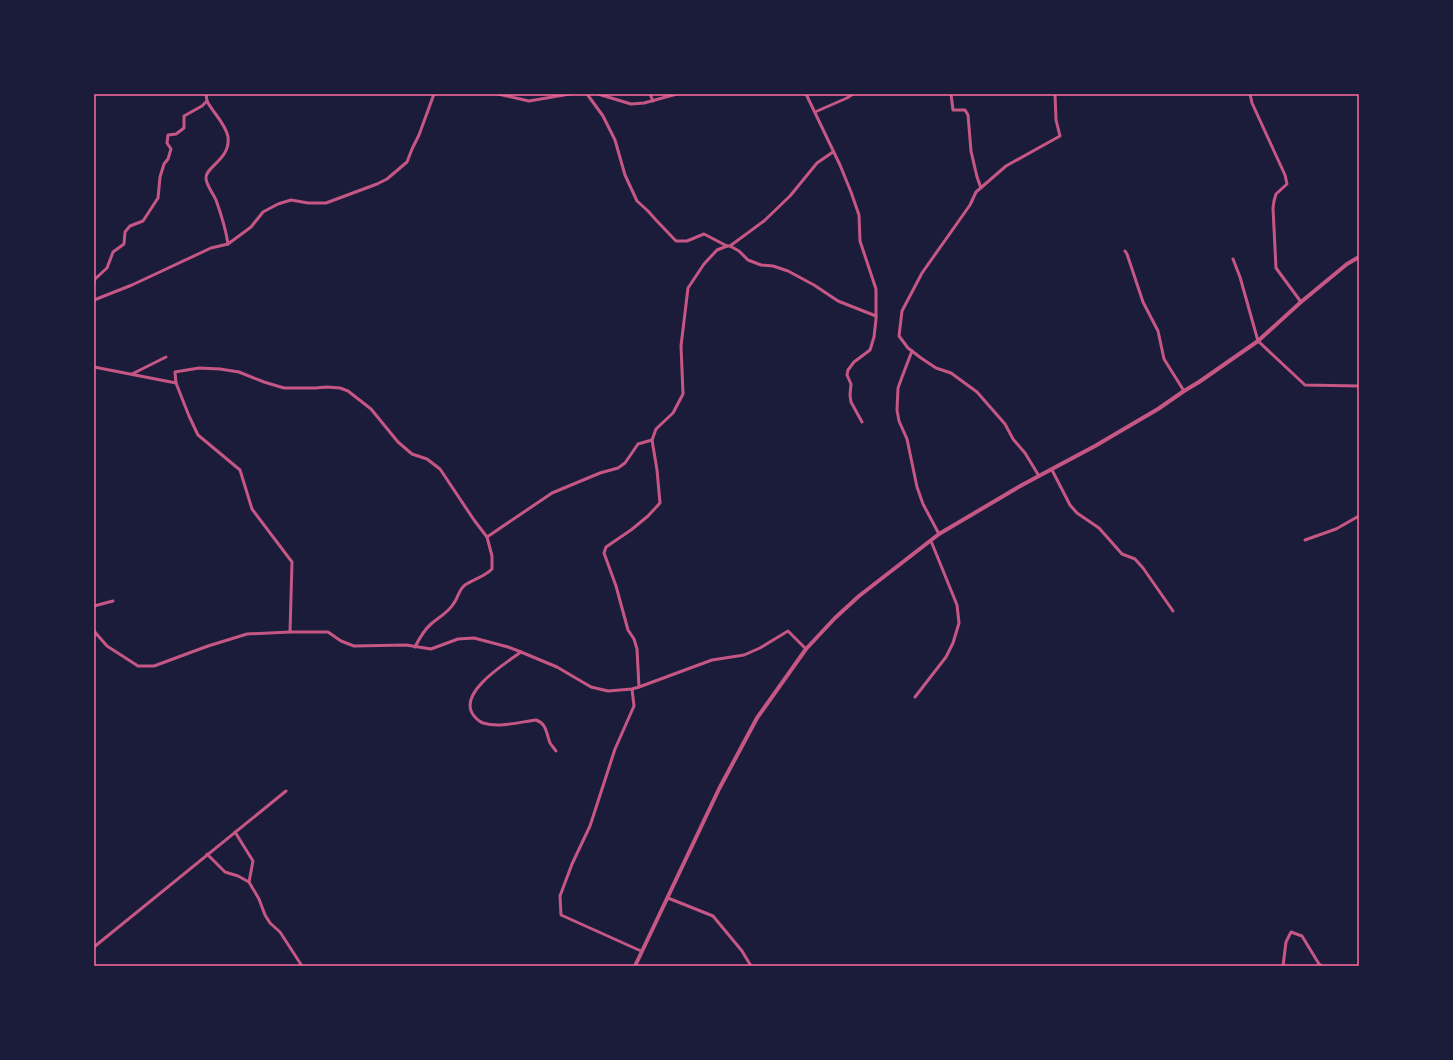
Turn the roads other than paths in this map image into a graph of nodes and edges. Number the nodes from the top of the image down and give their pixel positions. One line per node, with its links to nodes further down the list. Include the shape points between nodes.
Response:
1 (206, 94): 14 (street)
2 (434, 94): 19 (street, via 407,162 387,179 326,203 291,200 278,204 263,212 251,227)
3 (498, 94): 4 (street, via 529,101)
4 (570, 94)
5 (587, 94): 20 (street, via 603,116 615,140 625,175 637,201 676,241 687,241 704,234)
6 (598, 94): 15 (street, via 631,104)
7 (650, 94): 15 (street)
8 (677, 94): 15 (street)
9 (806, 94): 16 (street)
10 (853, 94): 16 (street)
11 (950, 94): 18 (street, via 953,110 965,110 968,115 971,151)
12 (1055, 94): 18 (street, via 1056,120 1060,136 1006,166)
13 (1250, 94): 26 (street, via 1287,184 1276,194 1273,208 1276,268)
14 (207, 101): 19 (street, via 228,137 226,152 205,175 217,204); 24 (street, via 184,116 184,128 168,136 167,143 171,150 160,177 158,198 144,221 130,226 125,232 124,244 113,252 107,268)
15 (653, 101)
16 (815, 112): 17 (street)
17 (833, 152): 20 (street, via 817,163 790,196 764,221); 27 (street, via 859,215 860,241 876,289)
18 (981, 188): 29 (street, via 922,273 902,311 899,336)
19 (228, 244): 25 (street, via 211,248)
20 (729, 246): 27 (street, via 740,251 748,260 788,271 838,301); 37 (street, via 717,250 688,288 681,346 683,394 673,413 656,429)
21 (1125, 251): 35 (street, via 1143,302 1158,331 1164,359)
22 (1359, 257): 26 (street)
23 (1233, 259): 28 (street)
24 (94, 283)
25 (94, 300)
26 (1301, 302): 28 (street)
27 (876, 316): 36 (street, via 870,350 854,362 847,375 851,384 851,402)
28 (1258, 341): 34 (street, via 1305,386); 35 (street)
29 (912, 351): 39 (street, via 936,368 951,373 977,392 1005,424); 41 (street, via 898,388 897,410 907,439 917,487)
30 (166, 357): 32 (street)
31 (94, 367): 32 (street)
32 (132, 374): 33 (street)
33 (176, 383): 42 (street, via 176,372 199,368 239,372 284,388 327,387 348,391 371,409 398,442 412,454 427,459 440,469); 49 (street, via 198,435 240,470 252,509 292,562)
34 (1359, 386)
35 (1184, 391): 38 (street, via 1158,409)
36 (862, 422)
37 (652, 440): 42 (street, via 638,444 625,463 618,468 552,493); 53 (street, via 660,503 632,530 606,547 604,553 628,630 637,649)
38 (1052, 470): 39 (street); 47 (street, via 1070,505 1099,528 1122,554 1135,559)
39 (1039, 476): 41 (street)
40 (1359, 516): 43 (street, via 1336,529)
41 (939, 534): 44 (street)
42 (487, 537): 50 (street, via 492,556 492,569 464,585 455,603 431,624)
43 (1305, 540)
44 (931, 541): 51 (street, via 859,596); 55 (street, via 957,605 959,623 946,657)
45 (113, 600): 46 (street)
46 (94, 606)
47 (1173, 611)
48 (94, 631): 49 (street, via 107,646 138,666 154,666 247,634)
49 (290, 632): 50 (street, via 328,632 354,646)
50 (415, 647): 52 (street, via 431,649 458,639 474,638)
51 (806, 649): 53 (street, via 788,631 744,655 712,660); 61 (street, via 757,718 719,789)
52 (521, 652): 54 (street, via 557,667 591,687 608,691); 56 (street, via 486,678 476,690 470,704 471,711 475,719 484,724 536,720 542,722)
53 (639, 687): 54 (street)
54 (632, 689): 63 (street, via 634,706 615,748 590,826 560,896 560,915)
55 (915, 697)
56 (556, 751)
57 (286, 791): 58 (street)
58 (235, 832): 59 (street); 60 (street, via 253,861)
59 (207, 854): 60 (street, via 225,872); 62 (street)
60 (249, 882): 64 (street, via 270,923 280,932)
61 (668, 898): 63 (street); 66 (street, via 713,916)
62 (94, 947)
63 (641, 951): 65 (street)
64 (302, 966)
65 (635, 966)
66 (751, 966)
67 (1283, 966): 68 (street, via 1286,942 1291,932 1302,936)
68 (1322, 966)

